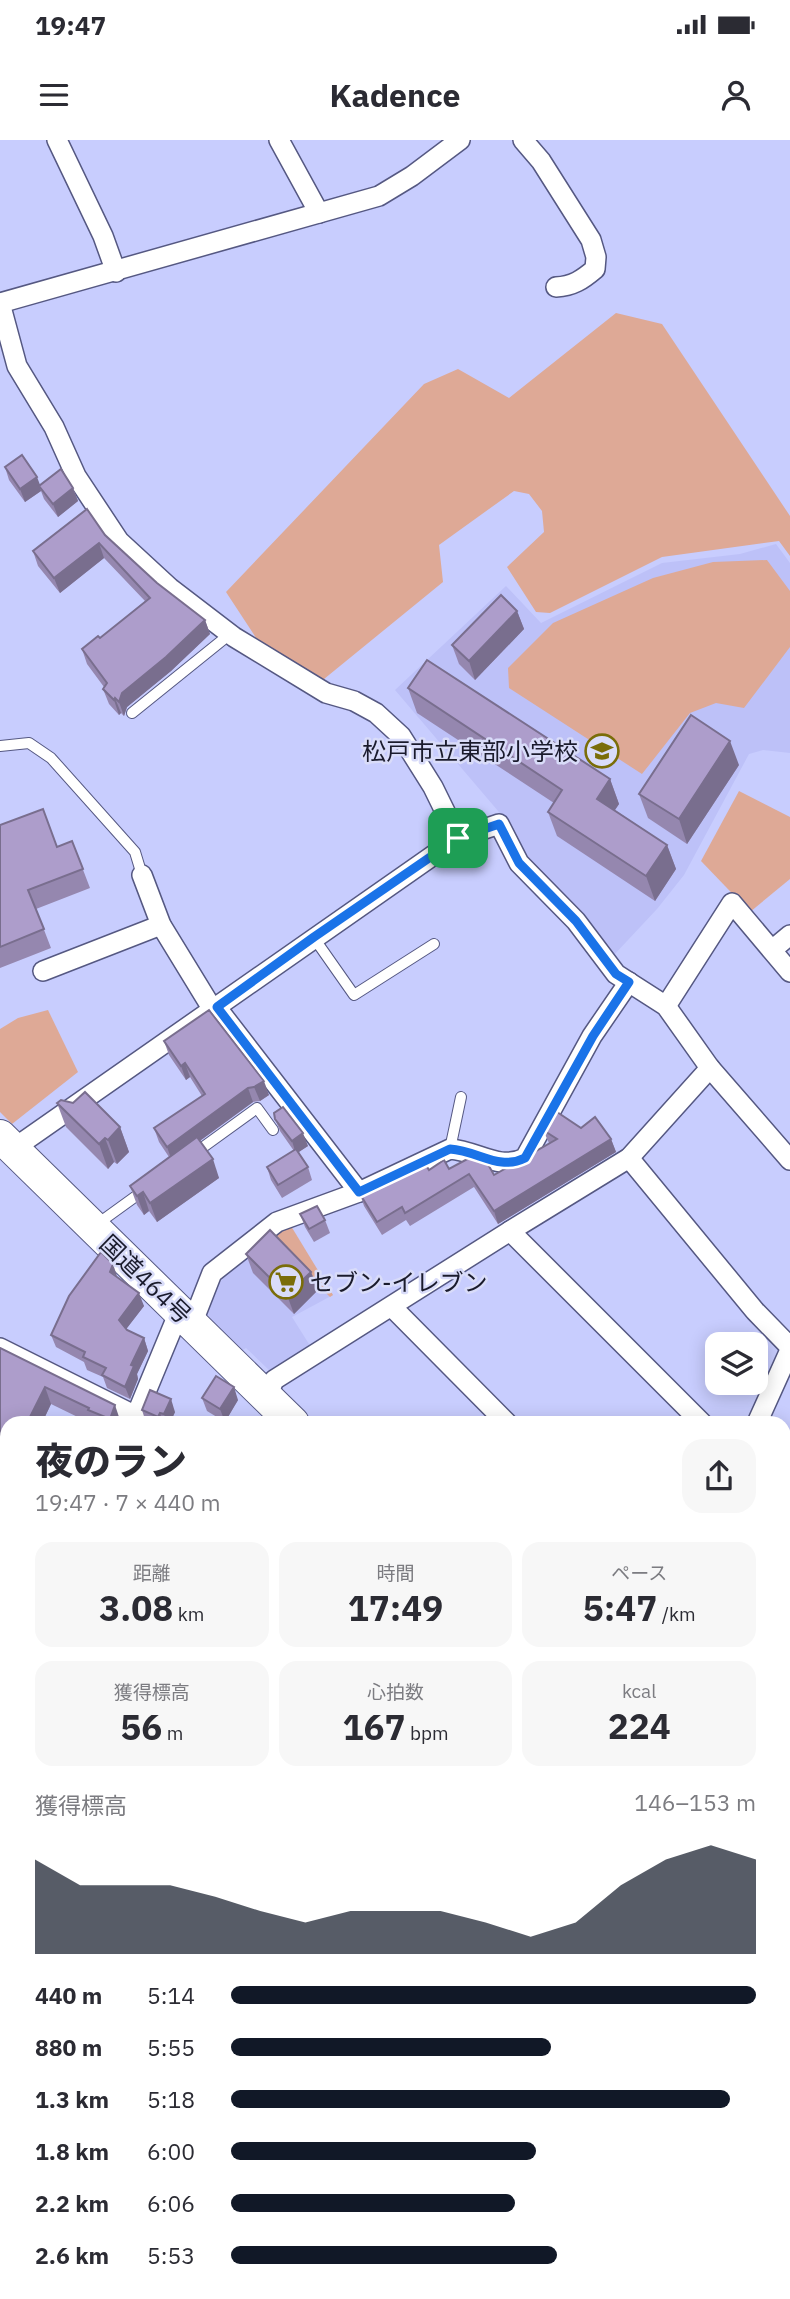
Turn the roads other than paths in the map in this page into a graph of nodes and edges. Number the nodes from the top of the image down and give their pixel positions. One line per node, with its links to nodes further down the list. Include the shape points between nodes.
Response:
1 (57, 140): 6 (street)
2 (279, 140): 5 (street)
3 (460, 140): 5 (street, via 379,196)
4 (523, 140): 7 (street, via 584,228 596,257 595,270 581,281)
5 (318, 213): 6 (street)
6 (116, 272): 8 (street)
7 (556, 286)
8 (0, 303): 9 (street, via 17,366 76,476 119,541 170,589)
9 (230, 634): 10 (lane); 12 (street, via 326,693 376,713 401,736)
10 (132, 713)
11 (0, 746): 13 (lane, via 29,743 51,758 135,852)
12 (458, 838): 16 (street); 21 (street, via 499,824 519,863 576,921 616,974)
13 (142, 875): 14 (street)
14 (162, 925): 19 (street); 23 (street)
15 (790, 935): 18 (street)
16 (314, 937): 17 (lane, via 354,995); 23 (street)
17 (435, 944)
18 (772, 950): 20 (street); 22 (street, via 732,903)
19 (43, 971)
20 (790, 972)
21 (629, 982): 22 (street); 28 (street, via 593,1036 525,1158 512,1164)
22 (666, 1006): 24 (street)
23 (215, 1009): 27 (street); 33 (street)
24 (710, 1068): 30 (street); 31 (street)
25 (461, 1097): 28 (lane)
26 (273, 1130): 29 (lane, via 257,1108)
27 (6, 1142): 34 (highway, 国道464号)
28 (450, 1149): 33 (street)
29 (191, 1157)
30 (629, 1158): 35 (street); 39 (street)
31 (790, 1160)
32 (157, 1181): 34 (lane)
33 (359, 1192): 37 (street, via 277,1222 212,1273)
34 (93, 1228): 37 (highway, 国道464号)
35 (510, 1231): 36 (street); 45 (street)
36 (392, 1307): 40 (street, via 274,1380); 44 (street)
37 (185, 1318): 40 (highway, 国道464号); 42 (street)
38 (0, 1348): 41 (street)
39 (790, 1348): 46 (street)
40 (267, 1397): 43 (highway, 国道464号)
41 (127, 1416)
42 (136, 1416)
43 (286, 1416)
44 (500, 1416)
45 (695, 1416)
46 (760, 1416)

